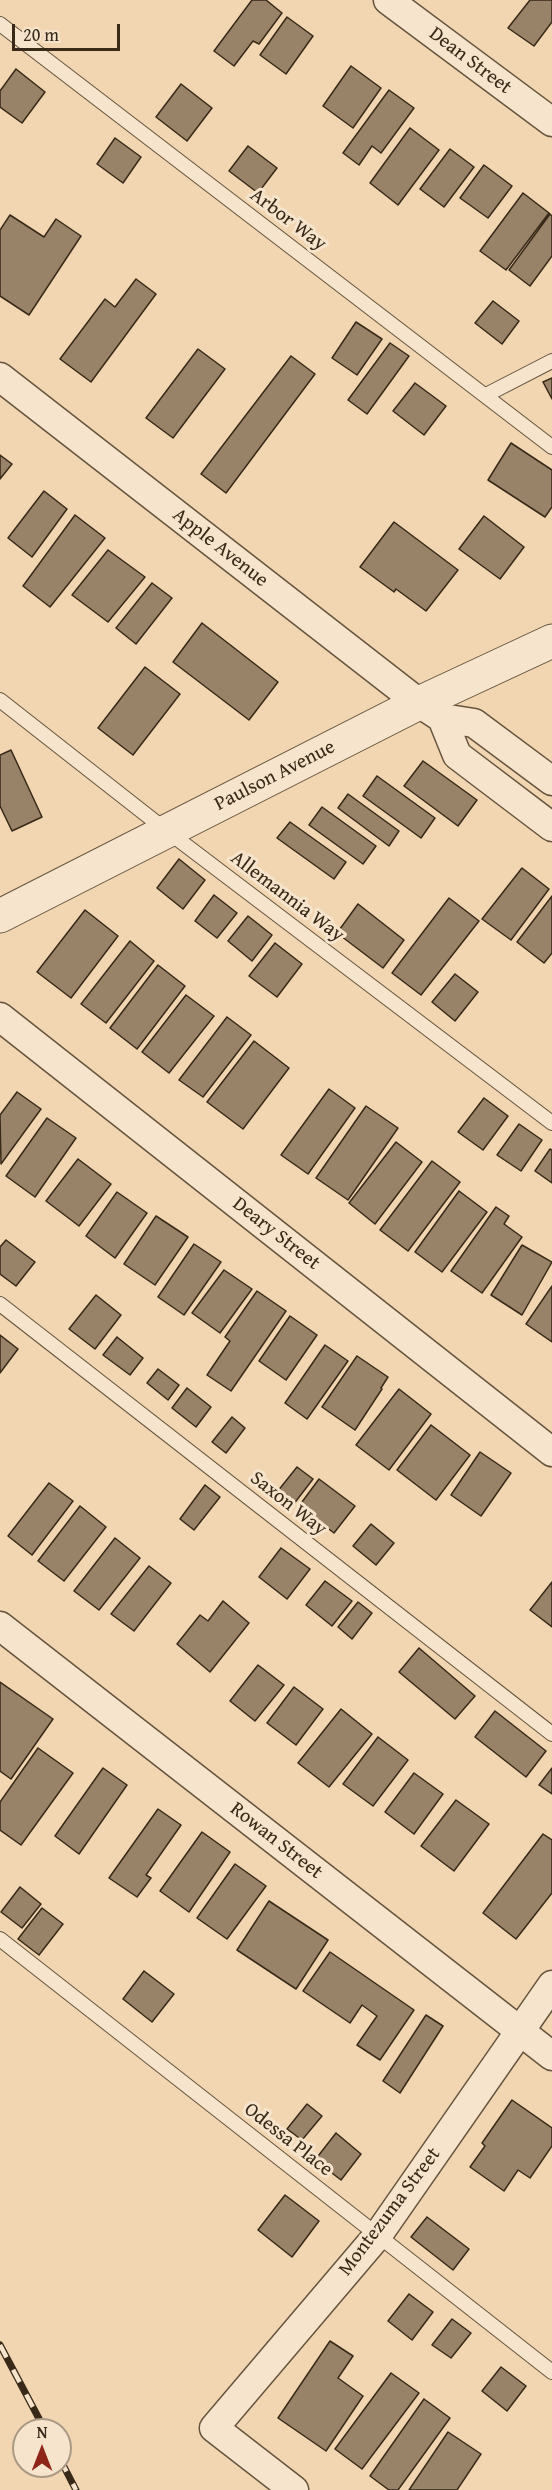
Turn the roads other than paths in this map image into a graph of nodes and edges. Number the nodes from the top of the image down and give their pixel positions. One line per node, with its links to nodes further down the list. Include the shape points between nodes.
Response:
1 (388, 0): 3 (street, Dean Street)
2 (0, 24): 6 (lane, Arbor Way)
3 (552, 122)
4 (552, 361): 6 (lane)
5 (0, 377): 10 (street, Apple Avenue)
6 (486, 395): 7 (lane, Arbor Way)
7 (552, 447)
8 (552, 640): 10 (street, Paulson Avenue)
9 (0, 700): 13 (lane, Allemannia Way)
10 (430, 711): 11 (street, Apple Avenue, via 474,723); 12 (street, via 457,755); 13 (street, Paulson Avenue)
11 (552, 781)
12 (552, 826)
13 (167, 831): 14 (street, Paulson Avenue); 16 (lane, Allemannia Way)
14 (0, 916)
15 (0, 1017): 18 (street, Deary Street)
16 (552, 1123)
17 (0, 1304): 20 (lane, Saxon Way)
18 (552, 1452)
19 (0, 1626): 23 (street, Rowan Street)
20 (552, 1734)
21 (0, 1940): 25 (lane, Odessa Place)
22 (552, 1985): 23 (street, Montezuma Street)
23 (519, 2031): 24 (street, Rowan Street); 25 (street, Montezuma Street)
24 (552, 2056)
25 (378, 2235): 26 (lane, Odessa Place); 27 (street, Montezuma Street, via 214,2428)
26 (552, 2372)
27 (294, 2490)

